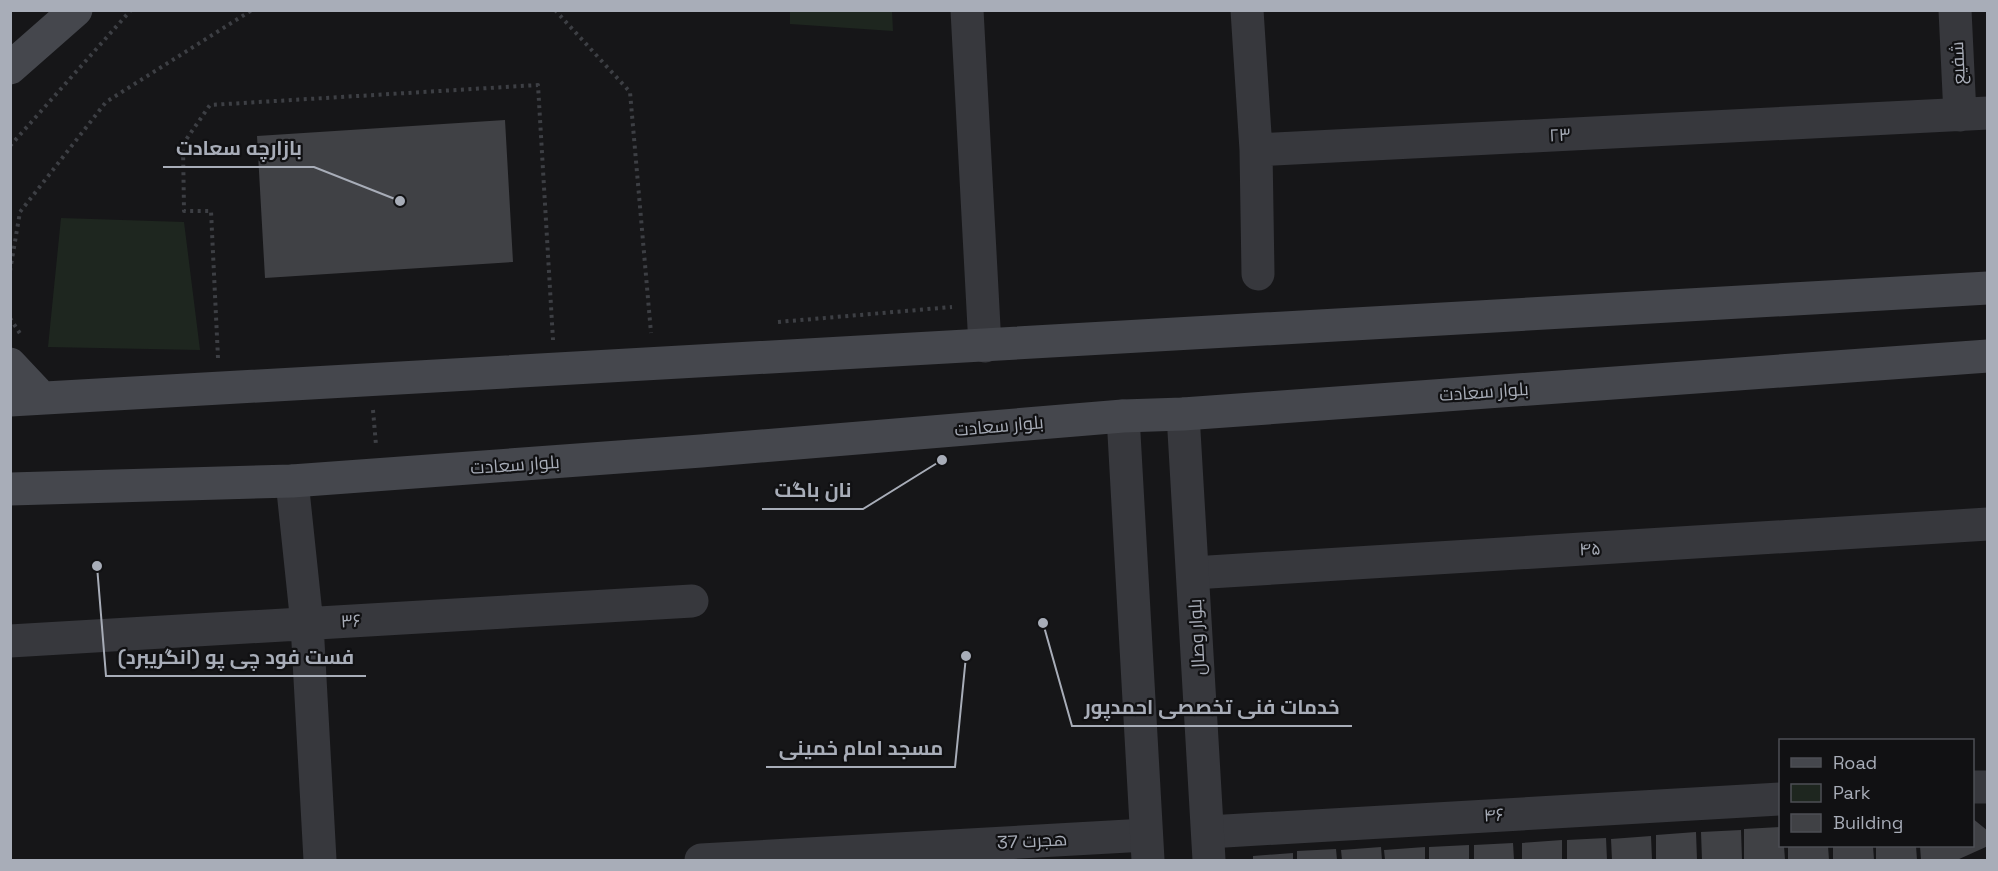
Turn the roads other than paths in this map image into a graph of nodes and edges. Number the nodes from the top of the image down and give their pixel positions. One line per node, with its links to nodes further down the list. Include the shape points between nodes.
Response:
1 (76, 10): 5 (main road)
2 (967, 10): 10 (street)
3 (1247, 10): 7 (street)
4 (1955, 10): 6 (street, شفیع)
5 (10, 68)
6 (1974, 114): 7 (street, ۲۳)
7 (1256, 150): 8 (street)
8 (1258, 274)
9 (1988, 288): 10 (main road)
10 (985, 346): 13 (main road, via 653,349 370,380)
11 (1988, 356): 14 (main road, بلوار سعادت)
12 (10, 364): 13 (main road)
13 (26, 399)
14 (1183, 414): 15 (main road, بلوار سعادت); 19 (street, بلوار وصال)
15 (1124, 416): 16 (main road, بلوار سعادت); 25 (street)
16 (292, 481): 17 (main road, بلوار سعادت); 21 (street)
17 (10, 489)
18 (1988, 524): 19 (street, ۴۵)
19 (1193, 573): 24 (street, بلوار وصال)
20 (692, 601): 21 (street, ۳۶)
21 (307, 624): 22 (street, ۳۶); 26 (street)
22 (10, 641)
23 (1779, 798): 24 (street, ۴۶)
24 (1208, 846)
25 (1147, 848): 27 (street, هجرت 37)
26 (320, 861)
27 (701, 861)

